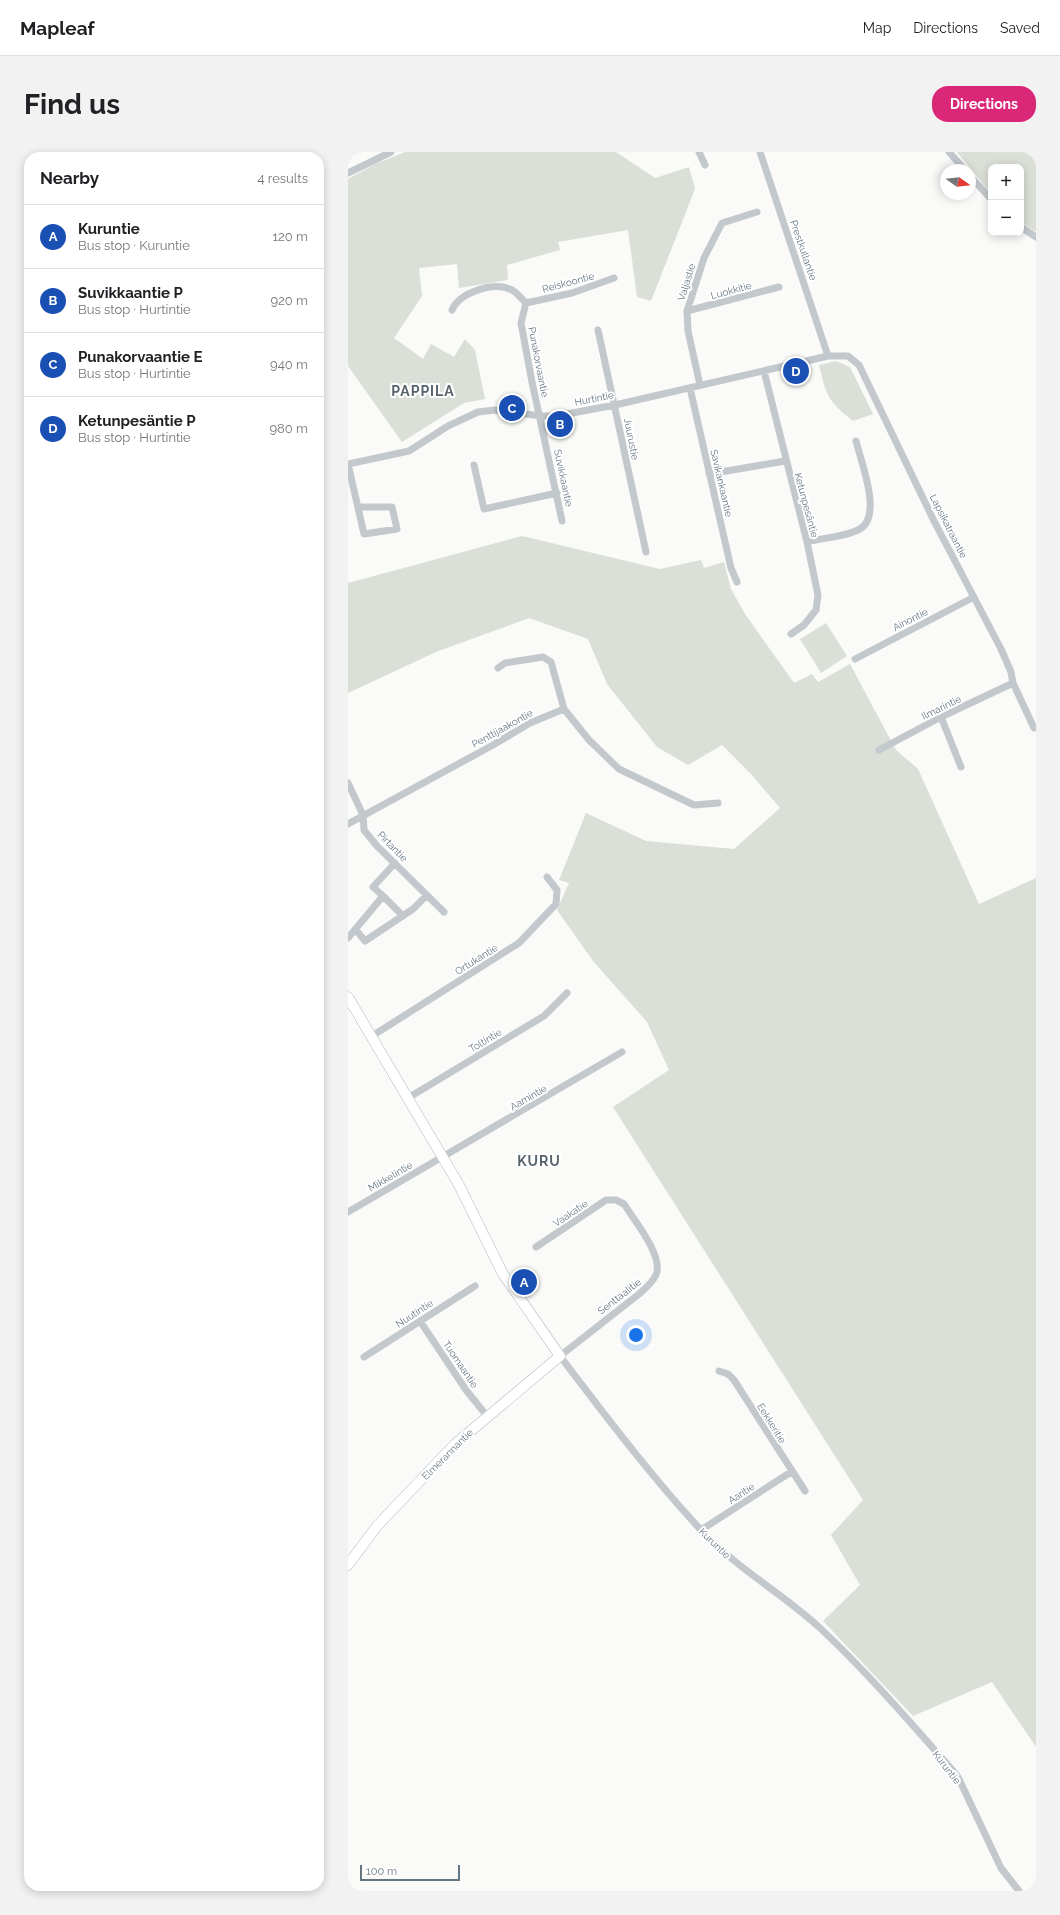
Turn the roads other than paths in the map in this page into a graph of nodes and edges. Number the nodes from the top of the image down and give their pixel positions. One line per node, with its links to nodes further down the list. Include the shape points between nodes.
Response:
1 (390, 152): 7 (street)
2 (699, 152): 6 (street)
3 (760, 152): 19 (street, Prestkullantie)
4 (949, 152): 5 (street)
5 (960, 164)
6 (705, 165)
7 (348, 173)
8 (976, 183): 9 (street)
9 (988, 196)
10 (756, 212): 17 (street, Valjastie, via 722,223 704,258)
11 (1024, 229): 12 (street)
12 (1036, 237)
13 (614, 278): 15 (street, Reiskoontie, via 572,294)
14 (779, 287): 17 (street, Luokkitie)
15 (526, 303): 16 (street, via 512,290 494,287 472,292 455,303); 24 (street, Punakorvaantie, via 521,323)
16 (452, 310)
17 (687, 311): 21 (street, Valjastie, via 688,331)
18 (598, 330): 23 (street, Juurustie)
19 (828, 356): 20 (street, Hurtintie); 36 (street, Lapsikatraantie, via 848,356 859,365 934,521)
20 (764, 371): 21 (street, Hurtintie); 26 (street, Ketunpesäntie)
21 (700, 385): 22 (street, Hurtintie)
22 (690, 388): 23 (street, Hurtintie); 29 (street, Savikankaantie)
23 (615, 404): 24 (street, Hurtintie, via 556,416); 34 (street, Juurustie)
24 (540, 416): 27 (street, Hurtintie, via 495,410 478,412 448,426 409,451); 30 (street, Suvikkaantie)
25 (856, 441): 33 (street, via 872,506 869,520 859,530)
26 (785, 461): 29 (street); 33 (street, Ketunpesäntie)
27 (348, 464): 31 (street)
28 (474, 465): 30 (street, via 484,509)
29 (709, 474): 35 (street, Savikankaantie)
30 (557, 493): 32 (street, Suvikkaantie)
31 (359, 507): 31 (street, via 392,507 397,529 364,534)
32 (562, 521)
33 (807, 542): 37 (street, Ketunpesäntie, via 818,595 816,610 804,625)
34 (646, 552)
35 (737, 582)
36 (974, 597): 38 (street, Ainontie); 40 (street, Lapsikatraantie, via 1001,649)
37 (790, 634)
38 (855, 659)
39 (498, 668): 41 (street, via 505,663 543,657 551,662)
40 (1013, 684): 42 (street, Ilmarintie); 43 (street, Lapsikatraantie)
41 (564, 709): 47 (street, via 618,769 694,805); 48 (street, Penttijaakontie, via 530,723)
42 (941, 717): 44 (street, Ilmarintie); 45 (street)
43 (1034, 728)
44 (879, 750)
45 (961, 767)
46 (348, 783): 48 (street, Pirtantie)
47 (718, 803)
48 (363, 815): 49 (street, Penttijaakontie); 50 (street, Pirtantie, via 364,830)
49 (348, 824)
50 (394, 863): 52 (street, Pirtantie); 53 (street, via 373,887)
51 (547, 877): 60 (street, Ortukantie, via 557,890 556,904 519,943)
52 (427, 895): 54 (street, Pirtantie); 55 (street, via 413,910)
53 (383, 896): 55 (street); 56 (street)
54 (444, 912)
55 (403, 916): 56 (street, via 365,940)
56 (356, 930): 57 (street)
57 (348, 938)
58 (567, 993): 62 (street, Toltintie, via 544,1016)
59 (348, 997): 60 (street, Kuruntie)
60 (372, 1036): 62 (street, Kuruntie)
61 (622, 1052): 63 (street, Aamintie)
62 (408, 1098): 63 (street, Kuruntie)
63 (442, 1157): 65 (street, Mikkelintie); 69 (street, Kuruntie, via 475,1214 503,1274)
64 (616, 1200): 66 (street, Vaakatie, via 606,1200); 69 (street, Senttaalitie, via 624,1204 654,1253 658,1270 656,1276 640,1294)
65 (348, 1212)
66 (536, 1247)
67 (474, 1286): 68 (street, Nuutintie)
68 (420, 1321): 70 (street, Nuutintie); 72 (street, Tuomaantie, via 466,1390)
69 (560, 1356): 72 (street, Elmerannantie); 75 (street, Kuruntie, via 604,1415)
70 (364, 1357)
71 (719, 1370): 73 (street, Eekkeritie, via 734,1380)
72 (487, 1416): 76 (street, Elmerannantie, via 454,1444 376,1526)
73 (791, 1472): 74 (street, Eekkeritie); 75 (street, Aaritie)
74 (805, 1491)
75 (701, 1530): 77 (street, Kuruntie, via 729,1557 820,1628 896,1706 958,1777 1001,1868)
76 (348, 1565)
77 (1019, 1891)

